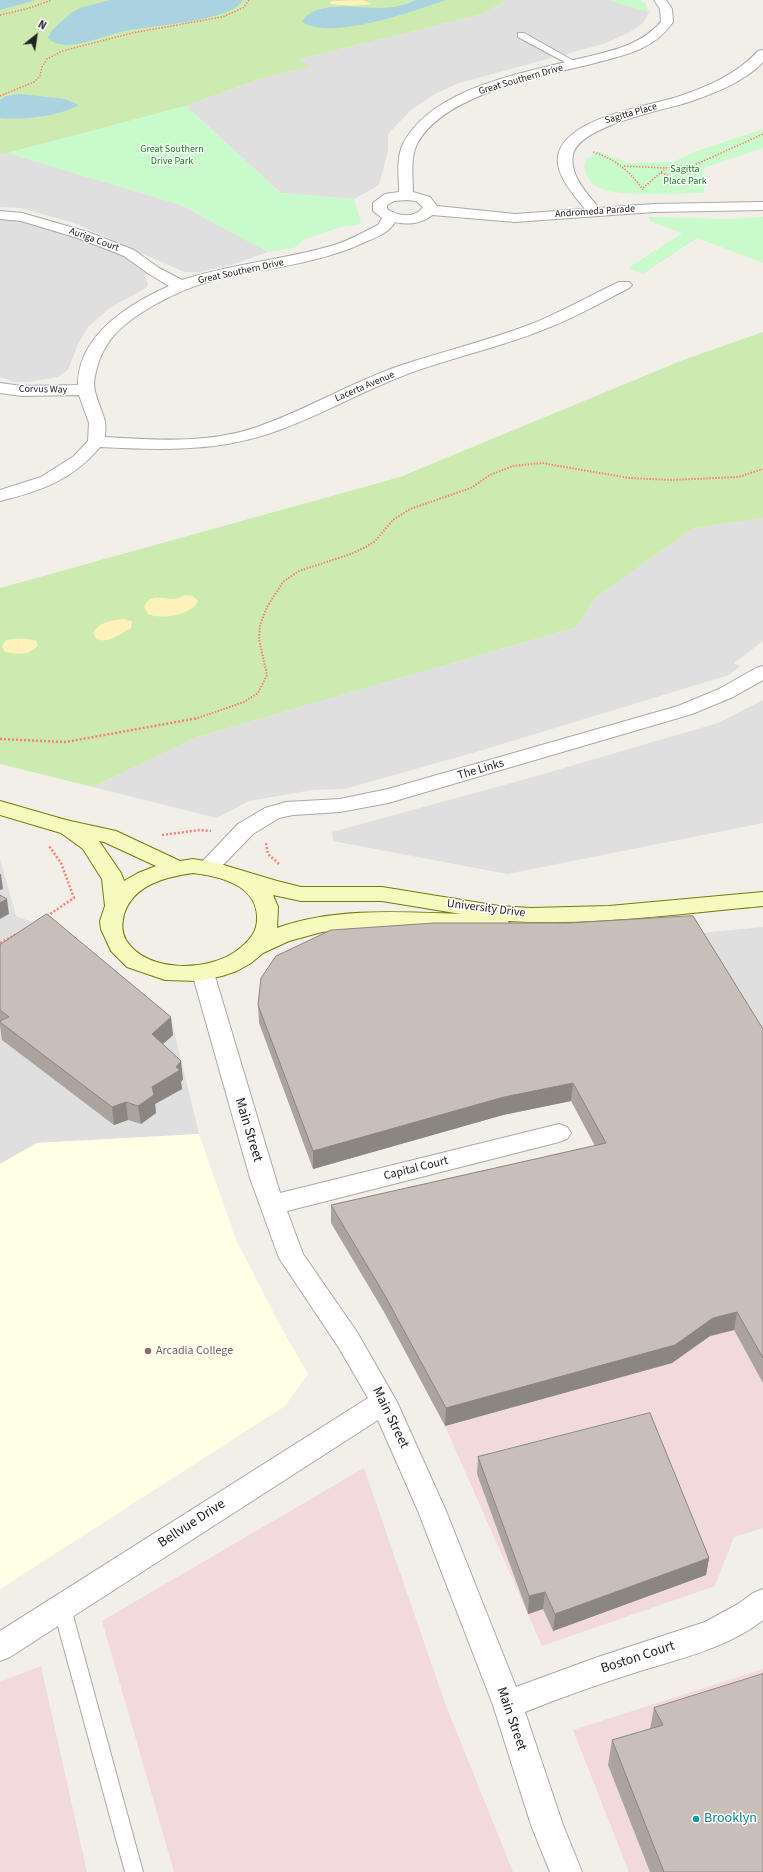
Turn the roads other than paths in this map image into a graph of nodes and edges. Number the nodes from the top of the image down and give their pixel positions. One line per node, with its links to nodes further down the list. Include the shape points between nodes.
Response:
1 (660, 0): 4 (street, Great Southern Drive, via 666,9 667,22 655,36 629,50)
2 (521, 35): 4 (lane)
3 (763, 54): 8 (street, Sagitta Place, via 733,78 716,87 684,99 606,121 585,131 569,146 566,167 573,182)
4 (577, 65): 5 (street, Great Southern Drive, via 500,84 438,113 425,124 410,144 406,158)
5 (406, 195): 7 (street, via 425,200 430,207); 10 (street, via 390,197 380,203 380,210)
6 (763, 206): 8 (street, Andromeda Parade)
7 (428, 210): 8 (street, Andromeda Parade, via 515,218); 10 (street, via 413,218)
8 (595, 212)
9 (0, 215): 12 (street, Auriga Court, via 22,217 83,235 122,250)
10 (390, 216): 12 (street, Great Southern Drive, via 384,228 338,249 207,277)
11 (624, 285): 15 (street, Lacerta Avenue, via 540,326 404,370 262,431 216,442 153,445)
12 (181, 286): 14 (street, Great Southern Drive, via 139,308 111,329 100,342 91,361 86,377)
13 (0, 388): 14 (street, Corvus Way, via 22,391)
14 (86, 390): 15 (street, Great Southern Drive, via 97,423)
15 (96, 442): 16 (street, via 80,460 47,481)
16 (0, 496)
17 (763, 672): 20 (street, The Links, via 685,710 377,800 273,812 251,824)
18 (0, 808): 19 (street)
19 (65, 827): 21 (street, via 109,836); 24 (street, via 90,844 113,878)
20 (208, 867): 21 (street); 22 (street)
21 (178, 868): 24 (street, via 139,881 125,892)
22 (235, 875): 23 (street, University Drive, via 301,894 382,894 499,913 531,915 609,913); 26 (street, via 252,885 264,899 269,914 266,931)
23 (763, 900)
24 (116, 906): 27 (street, via 111,924 116,942 129,958 150,969 175,974)
25 (763, 910): 26 (street, University Drive, via 593,924 384,920 338,922 295,930)
26 (257, 947): 27 (street, via 242,959 224,968)
27 (203, 973): 29 (street, Main Street)
28 (559, 1133): 29 (street, Capital Court)
29 (272, 1205): 30 (street, Main Street, via 292,1258 348,1340)
30 (384, 1402): 32 (street, Bellvue Drive); 34 (street, Main Street, via 432,1511)
31 (763, 1602): 34 (street, Boston Court, via 749,1615 710,1634 566,1681)
32 (62, 1608): 33 (street, Bellvue Drive); 35 (lane)
33 (0, 1647)
34 (508, 1705): 36 (street, Main Street, via 547,1825)
35 (134, 1872)
36 (566, 1872)

